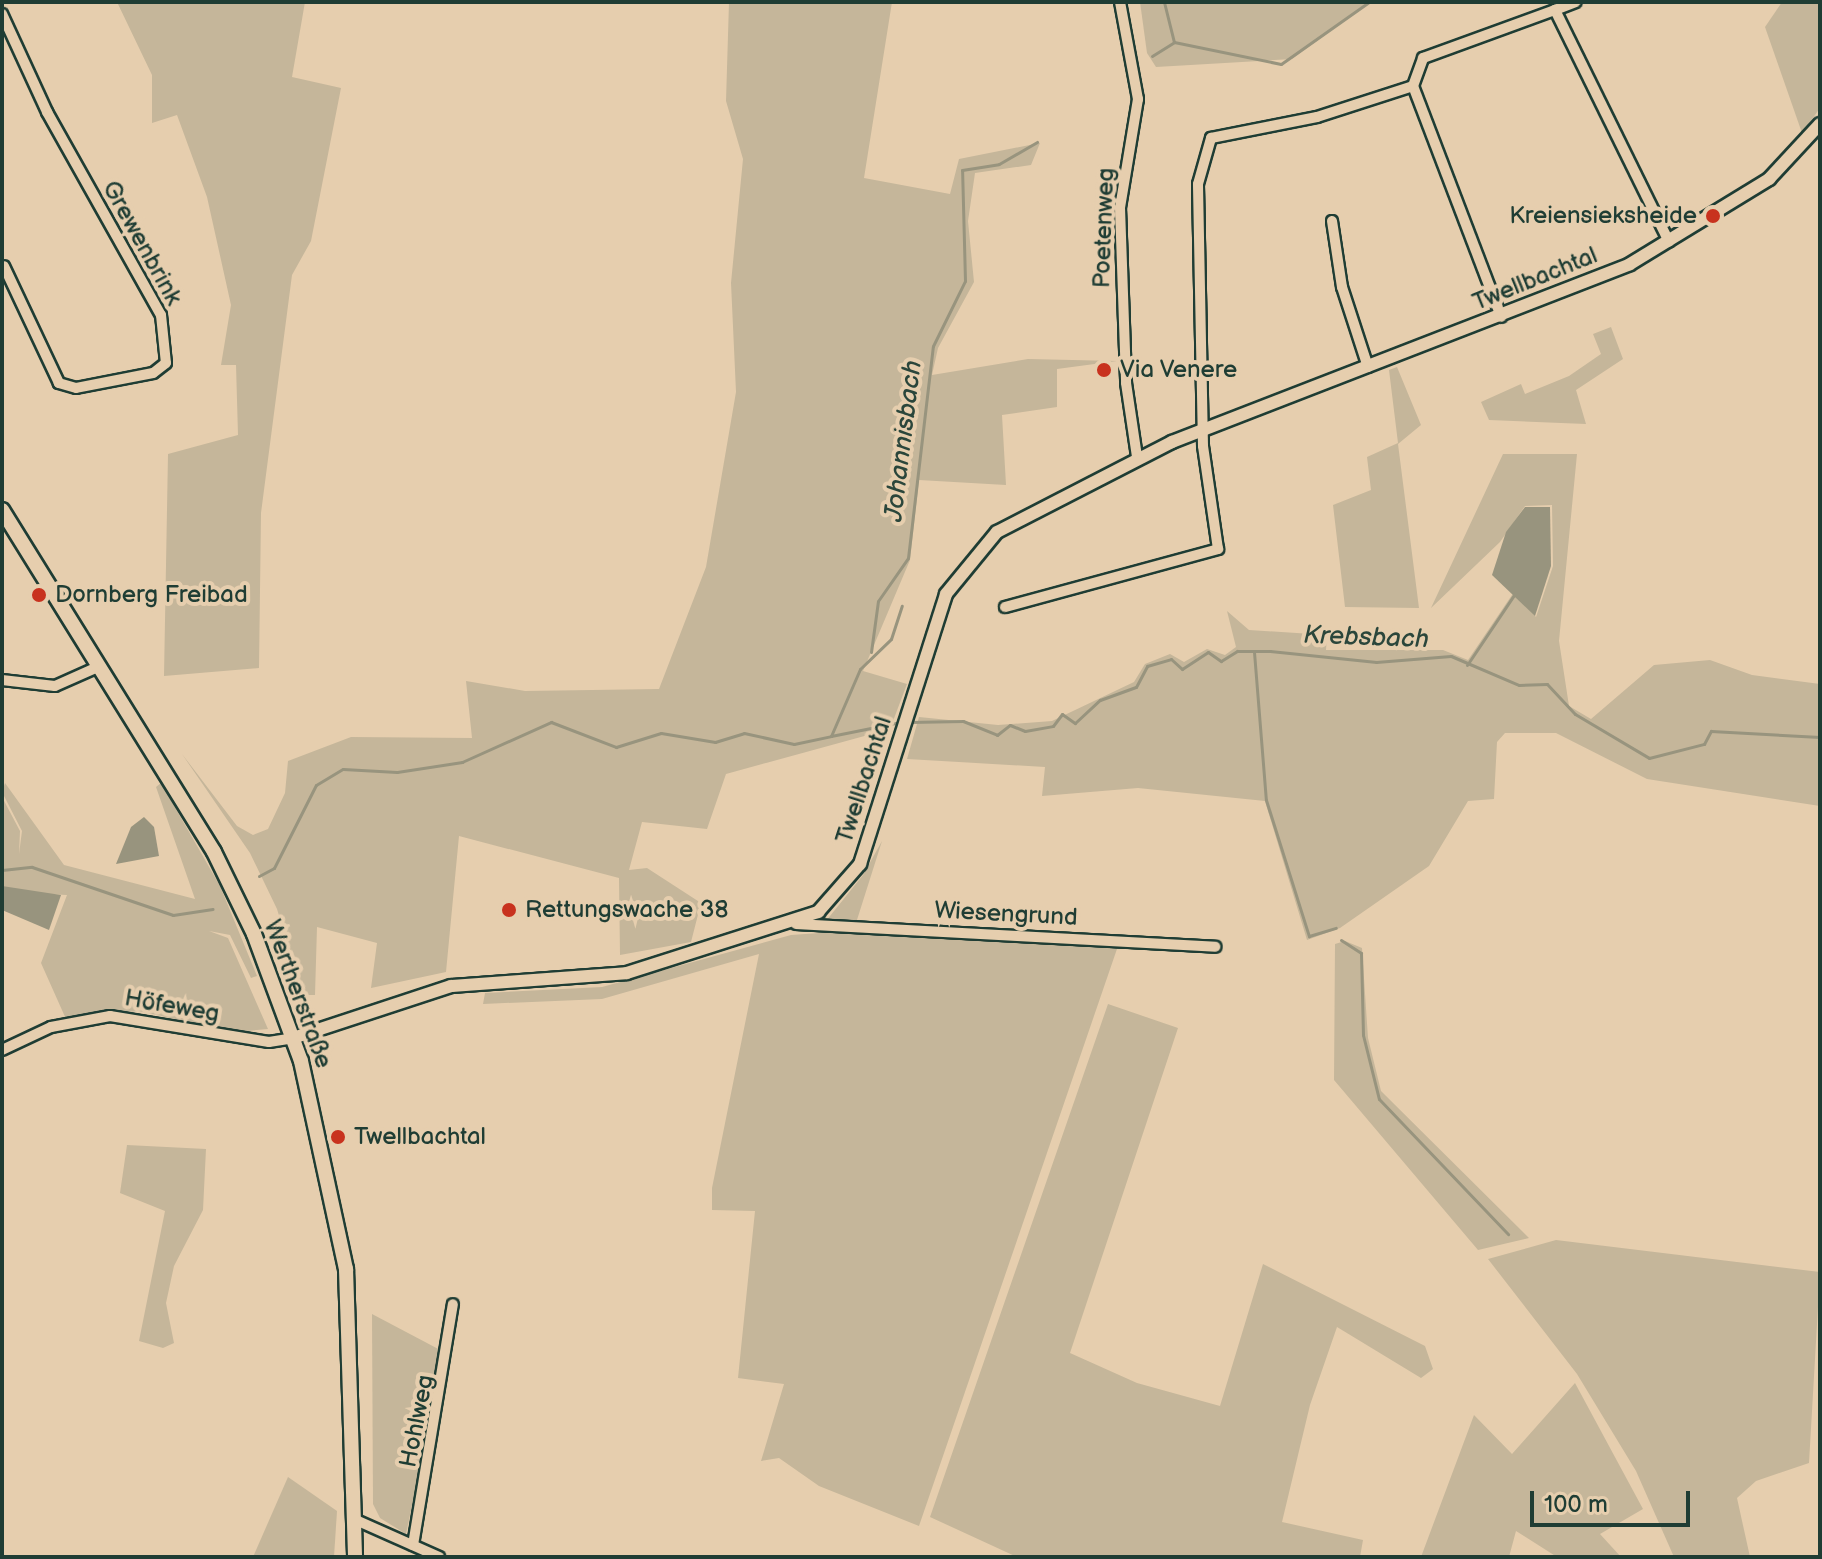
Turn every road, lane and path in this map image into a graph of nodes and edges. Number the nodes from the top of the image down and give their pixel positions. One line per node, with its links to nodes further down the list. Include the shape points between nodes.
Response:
1 (1120, 2): 13 (street, Poetenweg, via 1138,99 1120,208 1126,383)
2 (1576, 2): 3 (street)
3 (1555, 10): 5 (street, via 1423,58); 8 (street)
4 (2, 14): 9 (street, Grewenbrink, via 47,112 161,315 166,363 153,373 76,388 59,383)
5 (1413, 86): 10 (street); 12 (street, via 1317,117 1223,133 1205,146 1198,184)
6 (1820, 124): 8 (street, Twellbachtal, via 1769,179)
7 (1332, 221): 11 (street, via 1342,287)
8 (1669, 242): 10 (street, Twellbachtal)
9 (4, 266)
10 (1501, 317): 11 (street, Twellbachtal)
11 (1368, 367): 12 (street, Twellbachtal)
12 (1204, 430): 13 (street, Twellbachtal); 15 (street, via 1218,549)
13 (1137, 457): 18 (street, Twellbachtal, via 1021,517 975,552 946,594 860,864 833,898)
14 (2, 510): 16 (main road, Wertherstraße)
15 (1005, 607)
16 (100, 666): 17 (street, via 55,686); 20 (main road, Wertherstraße, via 214,852)
17 (2, 680)
18 (796, 924): 19 (street, Wiesengrund); 20 (street, Twellbachtal, via 596,979 451,986)
19 (1215, 947)
20 (293, 1038): 21 (street, Höfeweg, via 269,1042 110,1016 51,1027); 23 (main road, Wertherstraße, via 346,1269)
21 (2, 1050)
22 (453, 1304): 24 (street, Hohlweg)
23 (356, 1520): 24 (street); 25 (main road, Wertherstraße)
24 (413, 1545): 26 (street)
25 (355, 1557)
26 (439, 1557)

